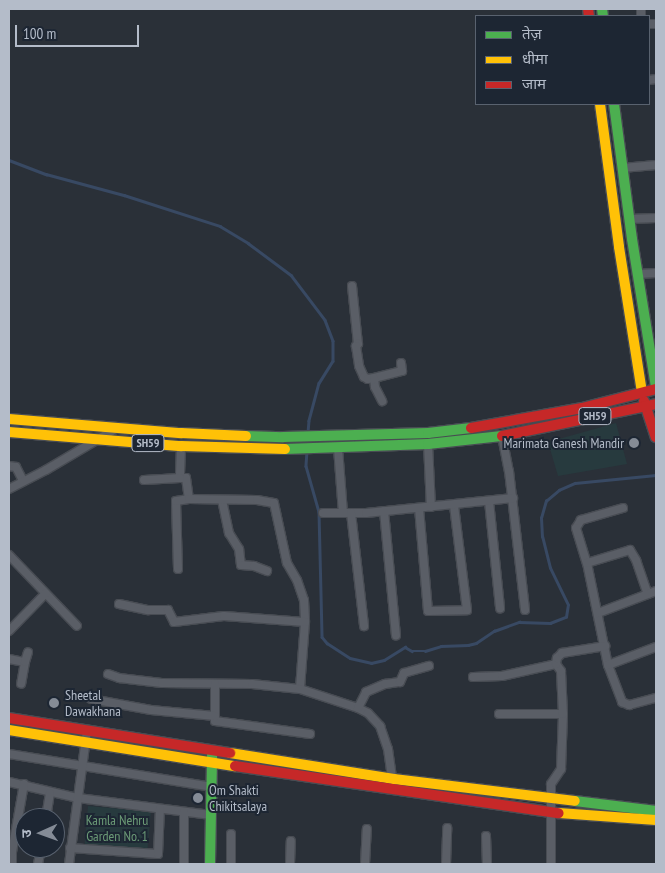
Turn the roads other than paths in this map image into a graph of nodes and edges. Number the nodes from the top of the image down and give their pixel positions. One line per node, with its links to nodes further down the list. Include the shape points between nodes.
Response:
1 (600, 105): 13 (main road)
2 (614, 105): 4 (main road)
3 (656, 165): 4 (street)
4 (622, 168): 6 (main road)
5 (656, 218): 6 (street)
6 (629, 219): 8 (main road)
7 (656, 273): 8 (street)
8 (637, 274): 12 (main road)
9 (352, 286): 11 (street, via 359,366 364,377)
10 (401, 363): 11 (street, via 402,371)
11 (374, 378): 14 (street)
12 (656, 388): 13 (main road, SH59)
13 (642, 392): 16 (main road); 18 (main road, SH59, via 582,408 428,433 283,437)
14 (382, 401)
15 (656, 404): 16 (main road, SH59)
16 (645, 407): 20 (main road, SH59); 21 (main road)
17 (9, 419): 18 (main road, SH59)
18 (117, 428): 22 (street)
19 (9, 432): 22 (main road, SH59)
20 (502, 436): 23 (main road, SH59); 31 (street)
21 (656, 437)
22 (98, 439): 24 (main road, SH59); 29 (street)
23 (428, 444): 25 (main road, SH59); 36 (street)
24 (181, 446): 25 (main road, SH59); 27 (street)
25 (338, 448): 41 (street)
26 (9, 466): 29 (street, via 16,467)
27 (180, 478): 28 (street); 32 (street, via 186,478)
28 (144, 480)
29 (23, 481): 30 (street)
30 (9, 489)
31 (513, 498): 34 (street); 51 (street)
32 (189, 499): 33 (street); 44 (street, via 176,501)
33 (222, 500): 45 (street, via 229,533 239,549 241,565); 53 (street, via 274,503 287,563 304,600)
34 (490, 501): 35 (street); 50 (street)
35 (454, 505): 36 (street); 37 (street, via 467,610 428,611)
36 (431, 507): 37 (street)
37 (419, 508): 39 (street)
38 (623, 508): 43 (street, via 577,523)
39 (384, 511): 41 (street); 57 (street)
40 (323, 513): 41 (street)
41 (347, 513): 55 (street)
42 (9, 556): 47 (street)
43 (587, 563): 48 (street, via 630,550); 52 (street)
44 (178, 569)
45 (267, 570)
46 (656, 591): 48 (street)
47 (46, 594): 54 (street); 56 (street)
48 (648, 594): 52 (street)
49 (119, 604): 53 (street, via 154,611 168,610 174,622 224,616)
50 (500, 608)
51 (525, 610)
52 (598, 613): 58 (street)
53 (305, 622): 70 (street)
54 (77, 626)
55 (364, 626)
56 (9, 631)
57 (396, 635)
58 (605, 646): 63 (street, via 562,652); 64 (street)
59 (656, 647): 64 (street)
60 (28, 652): 62 (street)
61 (9, 659): 62 (street)
62 (25, 662): 68 (street)
63 (556, 664): 67 (street, via 502,676); 75 (street, via 561,671)
64 (608, 665): 71 (street, via 622,702 629,705)
65 (429, 666): 73 (street, via 404,673 400,682 366,692)
66 (108, 674): 69 (street, via 162,683)
67 (473, 677)
68 (21, 684)
69 (215, 684): 70 (street); 76 (street)
70 (300, 689): 73 (street)
71 (656, 698)
72 (90, 699): 76 (street, via 151,710)
73 (358, 708): 89 (street, via 380,726 388,749)
74 (499, 714): 75 (street)
75 (563, 714): 93 (street, via 561,769 551,784)
76 (215, 716): 81 (street, via 215,721)
77 (9, 718): 78 (main road)
78 (42, 724): 80 (main road); 82 (main road)
79 (9, 730): 82 (main road)
80 (87, 731): 83 (street); 85 (main road)
81 (310, 734)
82 (40, 735): 83 (main road)
83 (86, 743): 85 (main road); 86 (street)
84 (9, 754): 86 (street)
85 (212, 756): 89 (main road); 90 (main road)
86 (82, 767): 90 (street); 92 (street)
87 (9, 782): 88 (street)
88 (24, 784): 91 (street); 107 (street)
89 (393, 784): 93 (main road); 98 (main road)
90 (212, 787): 99 (main road)
91 (50, 793): 92 (street); 94 (street)
92 (78, 798): 95 (street); 106 (street)
93 (550, 799): 96 (main road); 98 (street)
94 (48, 808)
95 (160, 809): 97 (street); 106 (street, via 158,854)
96 (656, 811)
97 (184, 812): 99 (street); 110 (street)
98 (550, 812): 100 (main road); 117 (street)
99 (211, 815): 111 (main road)
100 (656, 820)
101 (447, 828): 115 (street)
102 (367, 830): 114 (street)
103 (231, 834): 112 (street)
104 (486, 836): 116 (street)
105 (291, 841): 113 (street)
106 (70, 848): 109 (street)
107 (10, 852): 108 (street)
108 (12, 864)
109 (68, 864)
110 (184, 864)
111 (210, 864)
112 (231, 864)
113 (290, 864)
114 (365, 864)
115 (446, 864)
116 (487, 864)
117 (551, 864)

